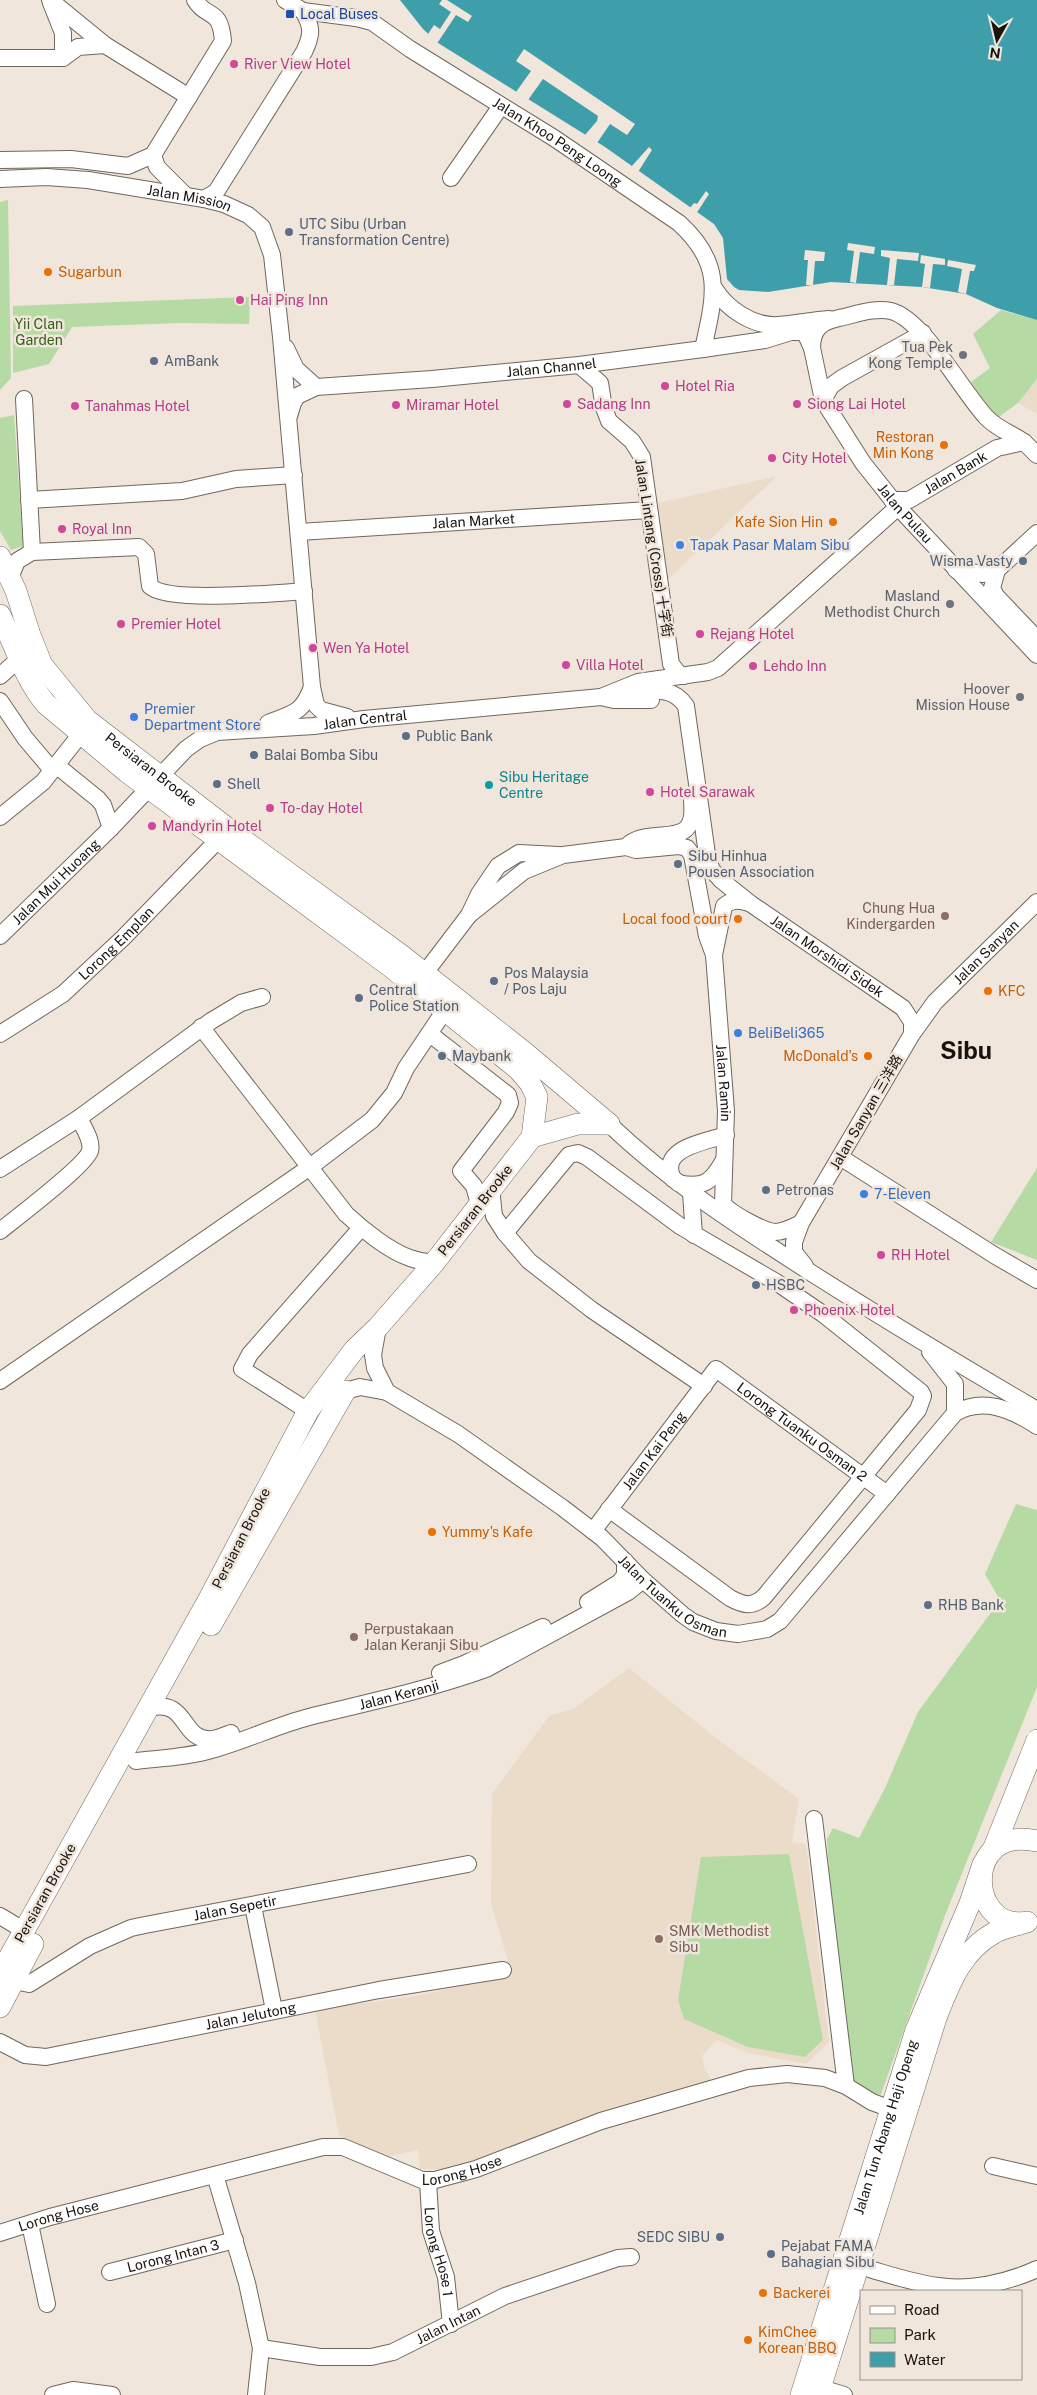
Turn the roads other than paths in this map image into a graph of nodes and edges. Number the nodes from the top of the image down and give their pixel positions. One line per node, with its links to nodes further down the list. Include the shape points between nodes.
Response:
1 (50, 0): 5 (street); 7 (street, via 60,22)
2 (195, 0): 8 (street, via 218,19 223,41)
3 (285, 0): 4 (street)
4 (303, 11): 9 (street, Jalan Khoo Peng Loong, via 372,22); 15 (street, via 312,28 312,36 304,52 216,192)
5 (105, 45): 7 (street, via 78,48); 8 (street)
6 (0, 58): 7 (street)
7 (63, 58)
8 (188, 97): 10 (street)
9 (501, 106): 12 (street); 16 (street, Jalan Khoo Peng Loong, via 679,223 696,238 705,253)
10 (153, 155): 11 (street, via 128,166 71,159); 14 (street, via 157,167)
11 (0, 160)
12 (451, 178)
13 (0, 179): 14 (street, Jalan Mission, via 46,177 88,180)
14 (186, 196): 15 (street, Jalan Mission)
15 (204, 199): 19 (street, Jalan Mission, via 238,210 262,227 272,256)
16 (714, 288): 17 (street, via 732,309 758,322 777,325); 21 (street)
17 (834, 319): 18 (street, via 892,311); 20 (street, via 813,333)
18 (922, 333): 25 (street, via 842,378 831,386); 27 (street, via 986,418)
19 (281, 337): 23 (street, via 296,369); 26 (street, Jalan Mission)
20 (812, 348): 21 (street, Jalan Channel, via 801,332); 25 (street, Jalan Pulau)
21 (703, 349): 22 (street, Jalan Channel)
22 (579, 365): 23 (street, Jalan Channel); 35 (street, Jalan Lintang (Cross) 十字街, via 600,383 609,421 632,441 642,457)
23 (316, 387): 26 (street, via 297,396)
24 (24, 399): 33 (street)
25 (824, 400): 34 (street, Jalan Pulau, via 863,463)
26 (289, 416): 31 (street, Jalan Mission)
27 (1000, 429): 28 (street); 29 (street, Jalan Bank)
28 (1024, 442): 29 (street, Jalan Bank); 30 (street)
29 (997, 448): 32 (street, Jalan Bank)
30 (1037, 455)
31 (294, 475): 33 (street, via 236,479 182,490); 37 (street, Jalan Mission)
32 (915, 496): 34 (street, Jalan Bank); 36 (street, Jalan Bank, via 912,512)
33 (29, 500): 39 (street)
34 (895, 503): 36 (street, Jalan Pulau); 49 (street, via 718,668 684,676)
35 (649, 510): 37 (street, Jalan Market); 49 (street, Jalan Lintang (Cross) 十字街, via 663,606)
36 (915, 526): 41 (street, Jalan Pulau)
37 (299, 532): 44 (street, Jalan Mission)
38 (1037, 533): 42 (street)
39 (32, 552): 43 (street, via 17,561); 44 (street, via 138,547 146,554 150,586 161,592 223,596)
40 (0, 557): 43 (main road, Persiaran Brooke)
41 (956, 570): 42 (street, via 983,574); 47 (street, Jalan Pulau)
42 (997, 570): 46 (street, via 992,588)
43 (10, 578): 58 (main road, Persiaran Brooke, via 35,652 52,678)
44 (304, 590): 51 (street, Jalan Mission)
45 (0, 615): 48 (main road, Persiaran Brooke)
46 (1037, 639)
47 (1037, 655)
48 (20, 658): 50 (street); 56 (main road, Persiaran Brooke, via 36,692)
49 (668, 671): 52 (street)
50 (0, 676)
51 (312, 687): 54 (street, Jalan Mission, via 320,710); 55 (street, via 299,710)
52 (607, 696): 54 (street, Jalan Central); 63 (street, via 614,700 669,700 676,705 689,767 692,823 682,832 639,839); 65 (street, Jalan Morshidi Sidek, via 667,691 678,696 686,706 708,861 721,880)
53 (0, 700): 57 (street, via 25,738)
54 (364, 719): 55 (street, Jalan Central, via 314,726)
55 (257, 728): 58 (street, Jalan Central, via 217,732 200,739 186,749)
56 (80, 735): 57 (street); 58 (main road, Persiaran Brooke)
57 (54, 767): 59 (street); 60 (street, via 43,782)
58 (147, 790): 59 (street); 61 (street, Jalan Mui Huoang); 62 (main road, Persiaran Brooke); 68 (main road, Persiaran Brooke)
59 (102, 805): 61 (street)
60 (0, 817)
61 (111, 828): 66 (street, Jalan Mui Huoang)
62 (219, 839): 68 (main road, Persiaran Brooke); 74 (street, Lorong Emplan, via 63,994)
63 (626, 847): 67 (street, via 636,850 687,848 692,856); 68 (street, via 563,855 519,853 505,860 487,880 469,915)
64 (1037, 902): 70 (street, Jalan Sanyan)
65 (751, 904): 67 (street, Jalan Ramin, via 740,900 729,901 724,906); 71 (street, Jalan Morshidi Sidek)
66 (0, 936)
67 (714, 955): 79 (street, Jalan Ramin)
68 (420, 980): 72 (main road, Persiaran Brooke); 78 (main road, Persiaran Brooke, via 524,1052)
69 (262, 997): 73 (street, via 241,1003)
70 (935, 1002): 71 (street, via 918,1008); 76 (street, Jalan Sanyan 三洋路)
71 (903, 1008): 76 (street, via 912,1022)
72 (445, 1010): 75 (street); 80 (main road, Persiaran Brooke, via 518,1069 530,1083 538,1103)
73 (202, 1028): 77 (street); 83 (street)
74 (0, 1034)
75 (430, 1034): 83 (street, via 394,1093 372,1120); 87 (street, via 506,1091 508,1096 510,1103 506,1112 461,1171)
76 (912, 1034): 81 (street, Jalan Sanyan 三洋路)
77 (79, 1118): 84 (street); 90 (street, via 90,1143 87,1157)
78 (609, 1124): 80 (main road, via 578,1124); 85 (street)
79 (726, 1135): 82 (street, Jalan Ramin); 85 (street, via 680,1150 670,1169)
80 (532, 1137): 87 (main road, Persiaran Brooke)
81 (840, 1157): 88 (street, Jalan Sanyan 三洋路); 95 (street)
82 (724, 1159): 85 (street, via 714,1177 706,1183 694,1186); 88 (street, Jalan Ramin, via 722,1196 730,1211 771,1231 788,1230)
83 (310, 1167): 89 (street, via 346,1214); 101 (street)
84 (0, 1169)
85 (676, 1181): 86 (street)
86 (691, 1193): 92 (street); 94 (street)
87 (485, 1196): 91 (street); 93 (main road, Persiaran Brooke)
88 (801, 1223): 94 (street, Jalan Sanyan 三洋路, via 794,1252)
89 (361, 1228): 93 (street, via 410,1258); 105 (street, via 250,1354 242,1369)
90 (0, 1231)
91 (505, 1233): 92 (street, via 568,1155 573,1153 587,1157); 102 (street, via 535,1266 592,1310)
92 (694, 1235): 97 (street, via 776,1282)
93 (434, 1263): 98 (main road, Persiaran Brooke)
94 (813, 1274): 96 (street)
95 (1037, 1280)
96 (841, 1292): 97 (street); 99 (street)
97 (823, 1314): 109 (street, via 923,1396 918,1410)
98 (378, 1327): 104 (street, via 374,1355 378,1376); 105 (main road, Persiaran Brooke, via 354,1350)
99 (922, 1343): 106 (street, via 955,1384); 107 (street)
100 (716, 1370): 102 (street, Jalan Kai Peng); 109 (street, Lorong Tuanku Osman 2)
101 (0, 1380)
102 (704, 1386): 111 (street, Jalan Kai Peng)
103 (345, 1391): 104 (street, via 360,1387); 117 (main road, Persiaran Brooke)
104 (387, 1392): 112 (street, Jalan Tuanku Osman, via 458,1434)
105 (308, 1411): 117 (main road, Persiaran Brooke, via 210,1597)
106 (955, 1413): 107 (street, via 975,1404); 110 (street, Jalan Tuanku Osman)
107 (1030, 1414): 108 (street)
108 (1037, 1426)
109 (862, 1477): 110 (street, Lorong Tuanku Osman 2); 111 (street, via 764,1598 755,1604 743,1605 730,1598)
110 (887, 1494): 114 (street, Jalan Tuanku Osman, via 790,1610 767,1629 738,1634 716,1631 693,1622)
111 (609, 1509): 112 (street, Jalan Kai Peng)
112 (593, 1531): 113 (street, Jalan Tuanku Osman)
113 (625, 1561): 114 (street, Jalan Tuanku Osman); 116 (street, Jalan Keranji, via 626,1575 620,1582 558,1620)
114 (643, 1580): 115 (street, Jalan Keranji, via 628,1592)
115 (522, 1649): 116 (street, via 514,1645); 120 (street, Jalan Keranji, via 486,1669 445,1684 307,1718 214,1750)
116 (484, 1654): 118 (street, Jalan Keranji, via 450,1670 291,1712 213,1739)
117 (158, 1707): 118 (street, via 175,1709); 121 (main road, Persiaran Brooke); 129 (main road, Persiaran Brooke)
118 (192, 1733): 120 (street)
119 (1037, 1740): 124 (main road, Jalan Tun Abang Haji Openg)
120 (188, 1754): 121 (street, Jalan Keranji)
121 (136, 1761): 131 (main road, Persiaran Brooke, via 48,1914)
122 (814, 1819): 135 (street)
123 (1037, 1841): 124 (main road, via 1013,1839 1002,1843)
124 (988, 1857): 128 (main road, via 980,1878 987,1904 1009,1921); 136 (main road, Jalan Tun Abang Haji Openg, via 916,2030)
125 (468, 1864): 126 (street, Jalan Sepetir)
126 (253, 1906): 131 (street, Jalan Sepetir, via 131,1928 90,1946 33,1982 25,1984); 133 (street)
127 (0, 1916): 129 (street)
128 (1030, 1922): 145 (main road, Jalan Tun Abang Haji Openg, via 994,1933 956,1970 936,2018)
129 (24, 1930): 131 (main road, Persiaran Brooke)
130 (503, 1970): 133 (street, Jalan Jelutong)
131 (7, 1978): 132 (main road, Persiaran Brooke)
132 (0, 2007)
133 (274, 2010): 134 (street, Jalan Jelutong, via 46,2057 32,2057)
134 (0, 2042)
135 (846, 2086): 136 (street, Lorong Hose); 140 (street, Lorong Hose, via 808,2075 749,2078 601,2121 476,2169)
136 (891, 2109): 155 (main road, Jalan Tun Abang Haji Openg)
137 (993, 2166): 139 (street)
138 (215, 2175): 140 (street, Lorong Hose, via 334,2146); 141 (street, Lorong Hose); 143 (street)
139 (1037, 2176)
140 (428, 2181): 149 (street, Lorong Hose 1, via 431,2231 446,2278)
141 (30, 2224): 142 (street, Lorong Hose); 148 (street)
142 (0, 2233)
143 (235, 2240): 147 (street, Lorong Intan 3); 150 (street)
144 (631, 2257): 149 (street, Jalan Intan, via 618,2258 505,2296)
145 (859, 2266): 146 (street, via 938,2286 957,2287 992,2283); 151 (main road, Jalan Tun Abang Haji Openg)
146 (1037, 2269)
147 (110, 2272)
148 (47, 2304)
149 (451, 2324): 150 (street, Jalan Intan, via 393,2352 371,2357 320,2357)
150 (261, 2348): 154 (street)
151 (820, 2391): 156 (street)
152 (53, 2395): 153 (street, via 74,2390)
153 (112, 2395)
154 (256, 2395)
155 (801, 2395)
156 (844, 2395)

